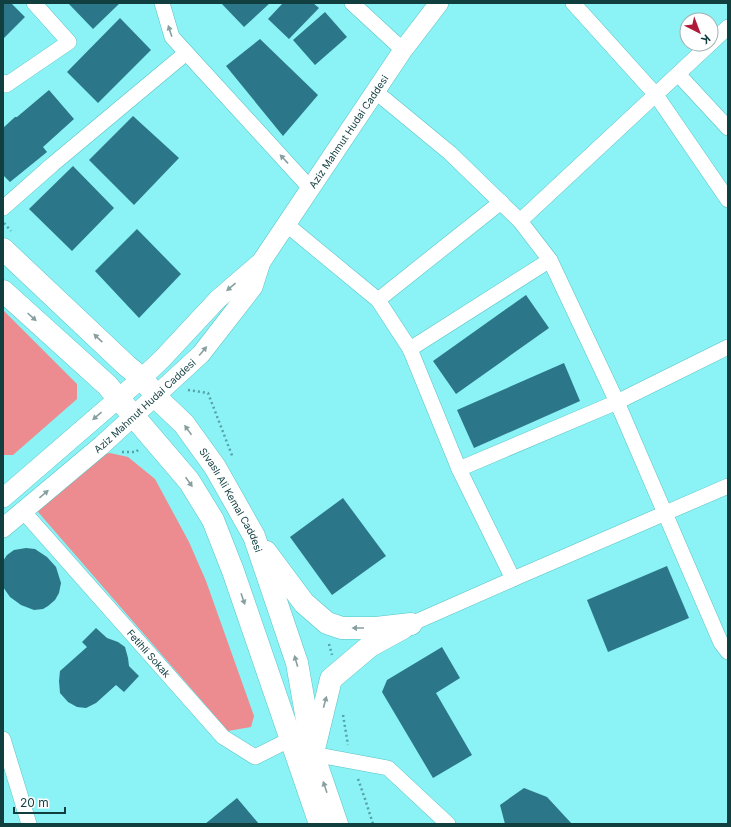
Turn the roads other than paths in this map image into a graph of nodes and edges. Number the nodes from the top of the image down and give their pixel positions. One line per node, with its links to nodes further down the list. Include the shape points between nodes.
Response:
1 (34, 3): 12 (street, via 69,42 6,85)
2 (162, 3): 10 (street, one-way to 2, via 172,37)
3 (352, 3): 8 (street)
4 (439, 3): 8 (street, Aziz Mahmut Hudai Caddesi)
5 (573, 3): 14 (street)
6 (728, 27): 7 (street)
7 (719, 35)
8 (403, 50): 13 (street, Aziz Mahmut Hudai Caddesi)
9 (701, 52): 11 (street)
10 (186, 53): 16 (street, one-way to 10); 19 (street)
11 (678, 74): 14 (street); 15 (street)
12 (3, 82)
13 (376, 92): 16 (street, Aziz Mahmut Hudai Caddesi); 18 (street, via 450,153)
14 (656, 95): 17 (street); 20 (street)
15 (728, 128)
16 (310, 188): 21 (street, Aziz Mahmut Hudai Caddesi)
17 (728, 200)
18 (501, 202): 20 (street); 26 (street)
19 (3, 208)
20 (520, 221): 23 (street)
21 (286, 224): 24 (street, Aziz Mahmut Hudai Caddesi); 26 (street)
22 (3, 249): 29 (main road, Sivaslı Ali Kemal Caddesi, one-way to 22)
23 (550, 260): 28 (street); 32 (street)
24 (261, 262): 29 (street, Aziz Mahmut Hudai Caddesi, one-way to 29, via 218,299); 30 (street, Aziz Mahmut Hudai Caddesi, one-way to 24, via 201,354 253,287)
25 (3, 291): 31 (main road, one-way to 31, via 107,385)
26 (378, 300): 28 (street)
27 (728, 347): 32 (street)
28 (410, 349): 34 (street)
29 (142, 378): 30 (main road, Sivaslı Ali Kemal Caddesi); 31 (street, Aziz Mahmut Hudai Caddesi)
30 (156, 396): 33 (street, Aziz Mahmut Hudai Caddesi); 40 (main road, Sivaslı Ali Kemal Caddesi, one-way to 30, via 215,467 184,424)
31 (118, 399): 33 (main road); 36 (street, Aziz Mahmut Hudai Caddesi, one-way to 36)
32 (617, 402): 34 (street); 38 (street)
33 (133, 416): 37 (street, Aziz Mahmut Hudai Caddesi, one-way to 33); 45 (main road, one-way to 45, via 189,481 213,520)
34 (459, 469): 41 (street)
35 (728, 486): 38 (street)
36 (4, 494)
37 (22, 511): 39 (street, Aziz Mahmut Hudai Caddesi); 45 (street, Fetihli Sokak, via 223,737 255,757)
38 (664, 513): 41 (street); 43 (street, via 721,643)
39 (3, 528)
40 (254, 536): 42 (main road, one-way to 40, via 342,628 327,623 304,603); 46 (main road, Sivaslı Ali Kemal Caddesi, one-way to 40, via 297,663)
41 (513, 579): 42 (street)
42 (411, 624): 46 (main road, one-way to 42, via 331,679 370,646)
43 (728, 652)
44 (3, 739): 47 (street)
45 (291, 739): 48 (main road)
46 (313, 754): 49 (main road, Sivaslı Ali Kemal Caddesi, one-way to 46); 50 (street, via 388,768)
47 (29, 824)
48 (320, 824)
49 (337, 824)
50 (448, 824)

